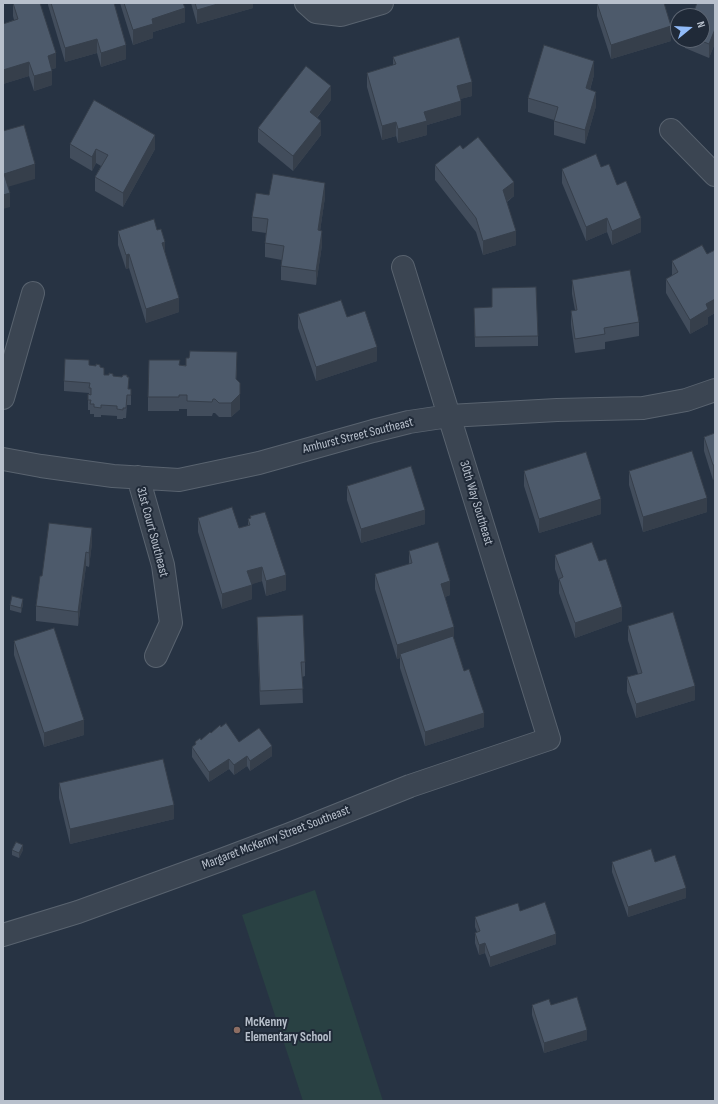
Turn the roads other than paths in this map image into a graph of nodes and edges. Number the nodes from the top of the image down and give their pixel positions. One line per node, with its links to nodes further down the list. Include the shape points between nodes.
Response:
1 (306, 3): 2 (street, via 316,12 342,15)
2 (382, 3)
3 (671, 130): 4 (street)
4 (715, 175)
5 (403, 267): 9 (street, 30th Way Southeast)
6 (33, 294): 8 (street)
7 (715, 390): 9 (street, Amhurst Street Southeast, via 686,400 643,408)
8 (3, 398)
9 (449, 416): 11 (street, Amhurst Street Southeast, via 409,422 259,463 179,480); 13 (street, 30th Way Southeast)
10 (3, 459): 11 (street, Amhurst Street Southeast, via 106,475)
11 (138, 477): 12 (street, 31st Court Southeast, via 163,565 171,623)
12 (156, 656)
13 (549, 740): 14 (street, Margaret McKenny Street Southeast, via 410,786 290,834 78,912)
14 (3, 935)

